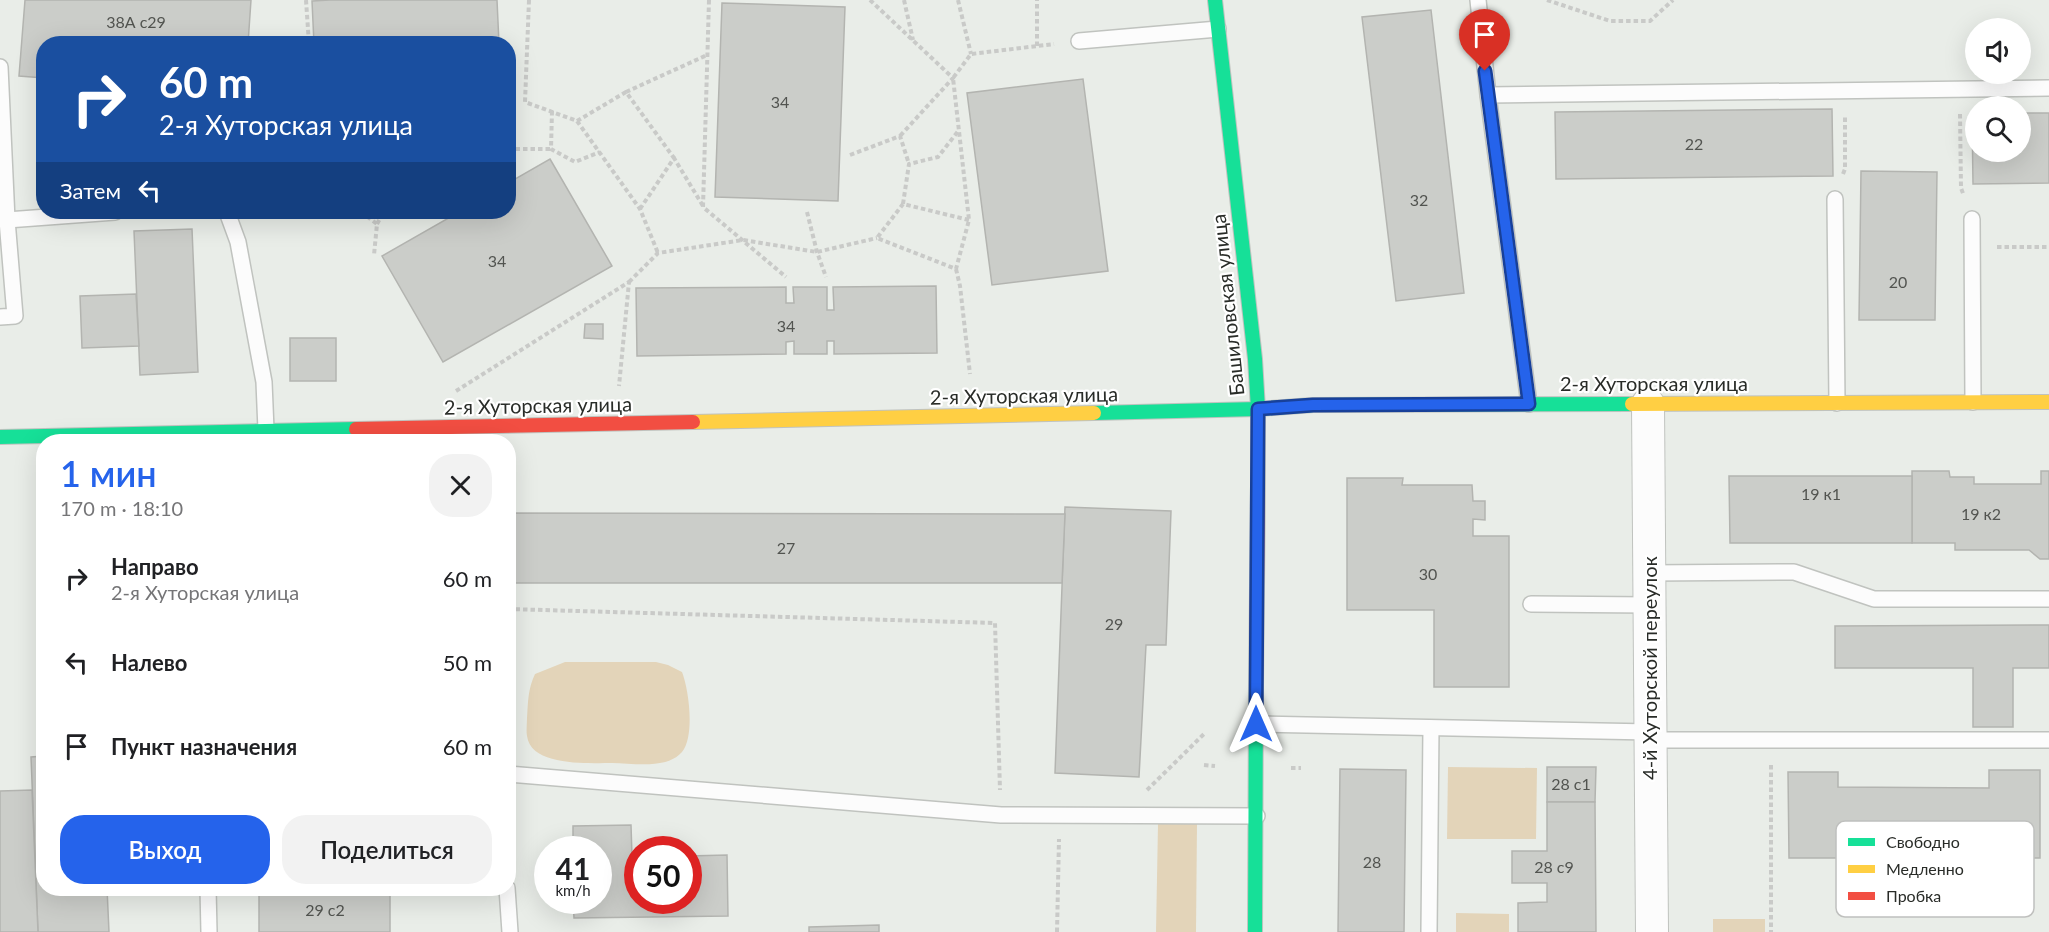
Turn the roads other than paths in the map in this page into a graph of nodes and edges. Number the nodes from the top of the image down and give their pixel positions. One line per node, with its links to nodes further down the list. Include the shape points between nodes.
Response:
1 (1215, 0): 3 (street, Башиловская улица)
2 (1478, 0): 7 (lane)
3 (1218, 30): 4 (lane); 19 (street, Башиловская улица, via 1256,359)
4 (1079, 41)
5 (0, 67): 12 (lane)
6 (2049, 88): 7 (lane)
7 (1488, 95): 17 (lane)
8 (1835, 198): 16 (lane)
9 (36, 218): 12 (lane)
10 (230, 219): 20 (lane, via 238,242 264,382)
11 (1972, 219): 14 (lane)
12 (6, 220): 13 (lane, via 15,316)
13 (0, 317)
14 (1973, 402): 15 (street, 2-я Хуторская улица); 16 (street, 2-я Хуторская улица)
15 (2049, 402)
16 (1837, 403): 18 (street, 2-я Хуторская улица)
17 (1529, 404): 18 (street, 2-я Хуторская улица); 19 (street, 2-я Хуторская улица)
18 (1647, 404): 24 (street, 4-й Хуторской переулок)
19 (1258, 409): 20 (street, 2-я Хуторская улица); 28 (street, Башиловская улица)
20 (266, 430): 21 (street, 2-я Хуторская улица)
21 (187, 434)
22 (0, 437): 23 (street, 2-я Хуторская улица)
23 (36, 437)
24 (1649, 573): 25 (lane, via 1794,572 1874,599); 27 (street, 4-й Хуторской переулок)
25 (2049, 599)
26 (1531, 604): 27 (lane)
27 (1649, 605): 30 (street, 4-й Хуторской переулок)
28 (1256, 724): 29 (lane); 33 (street, Башиловская улица)
29 (1431, 728): 30 (lane); 39 (lane)
30 (1650, 736): 31 (lane); 40 (street, 4-й Хуторской переулок)
31 (2049, 740)
32 (516, 775): 33 (lane, via 1000,815)
33 (1257, 816): 38 (street, Башиловская улица)
34 (208, 896): 36 (lane)
35 (508, 896): 37 (lane)
36 (209, 932)
37 (510, 932)
38 (1255, 932)
39 (1429, 932)
40 (1652, 932)

